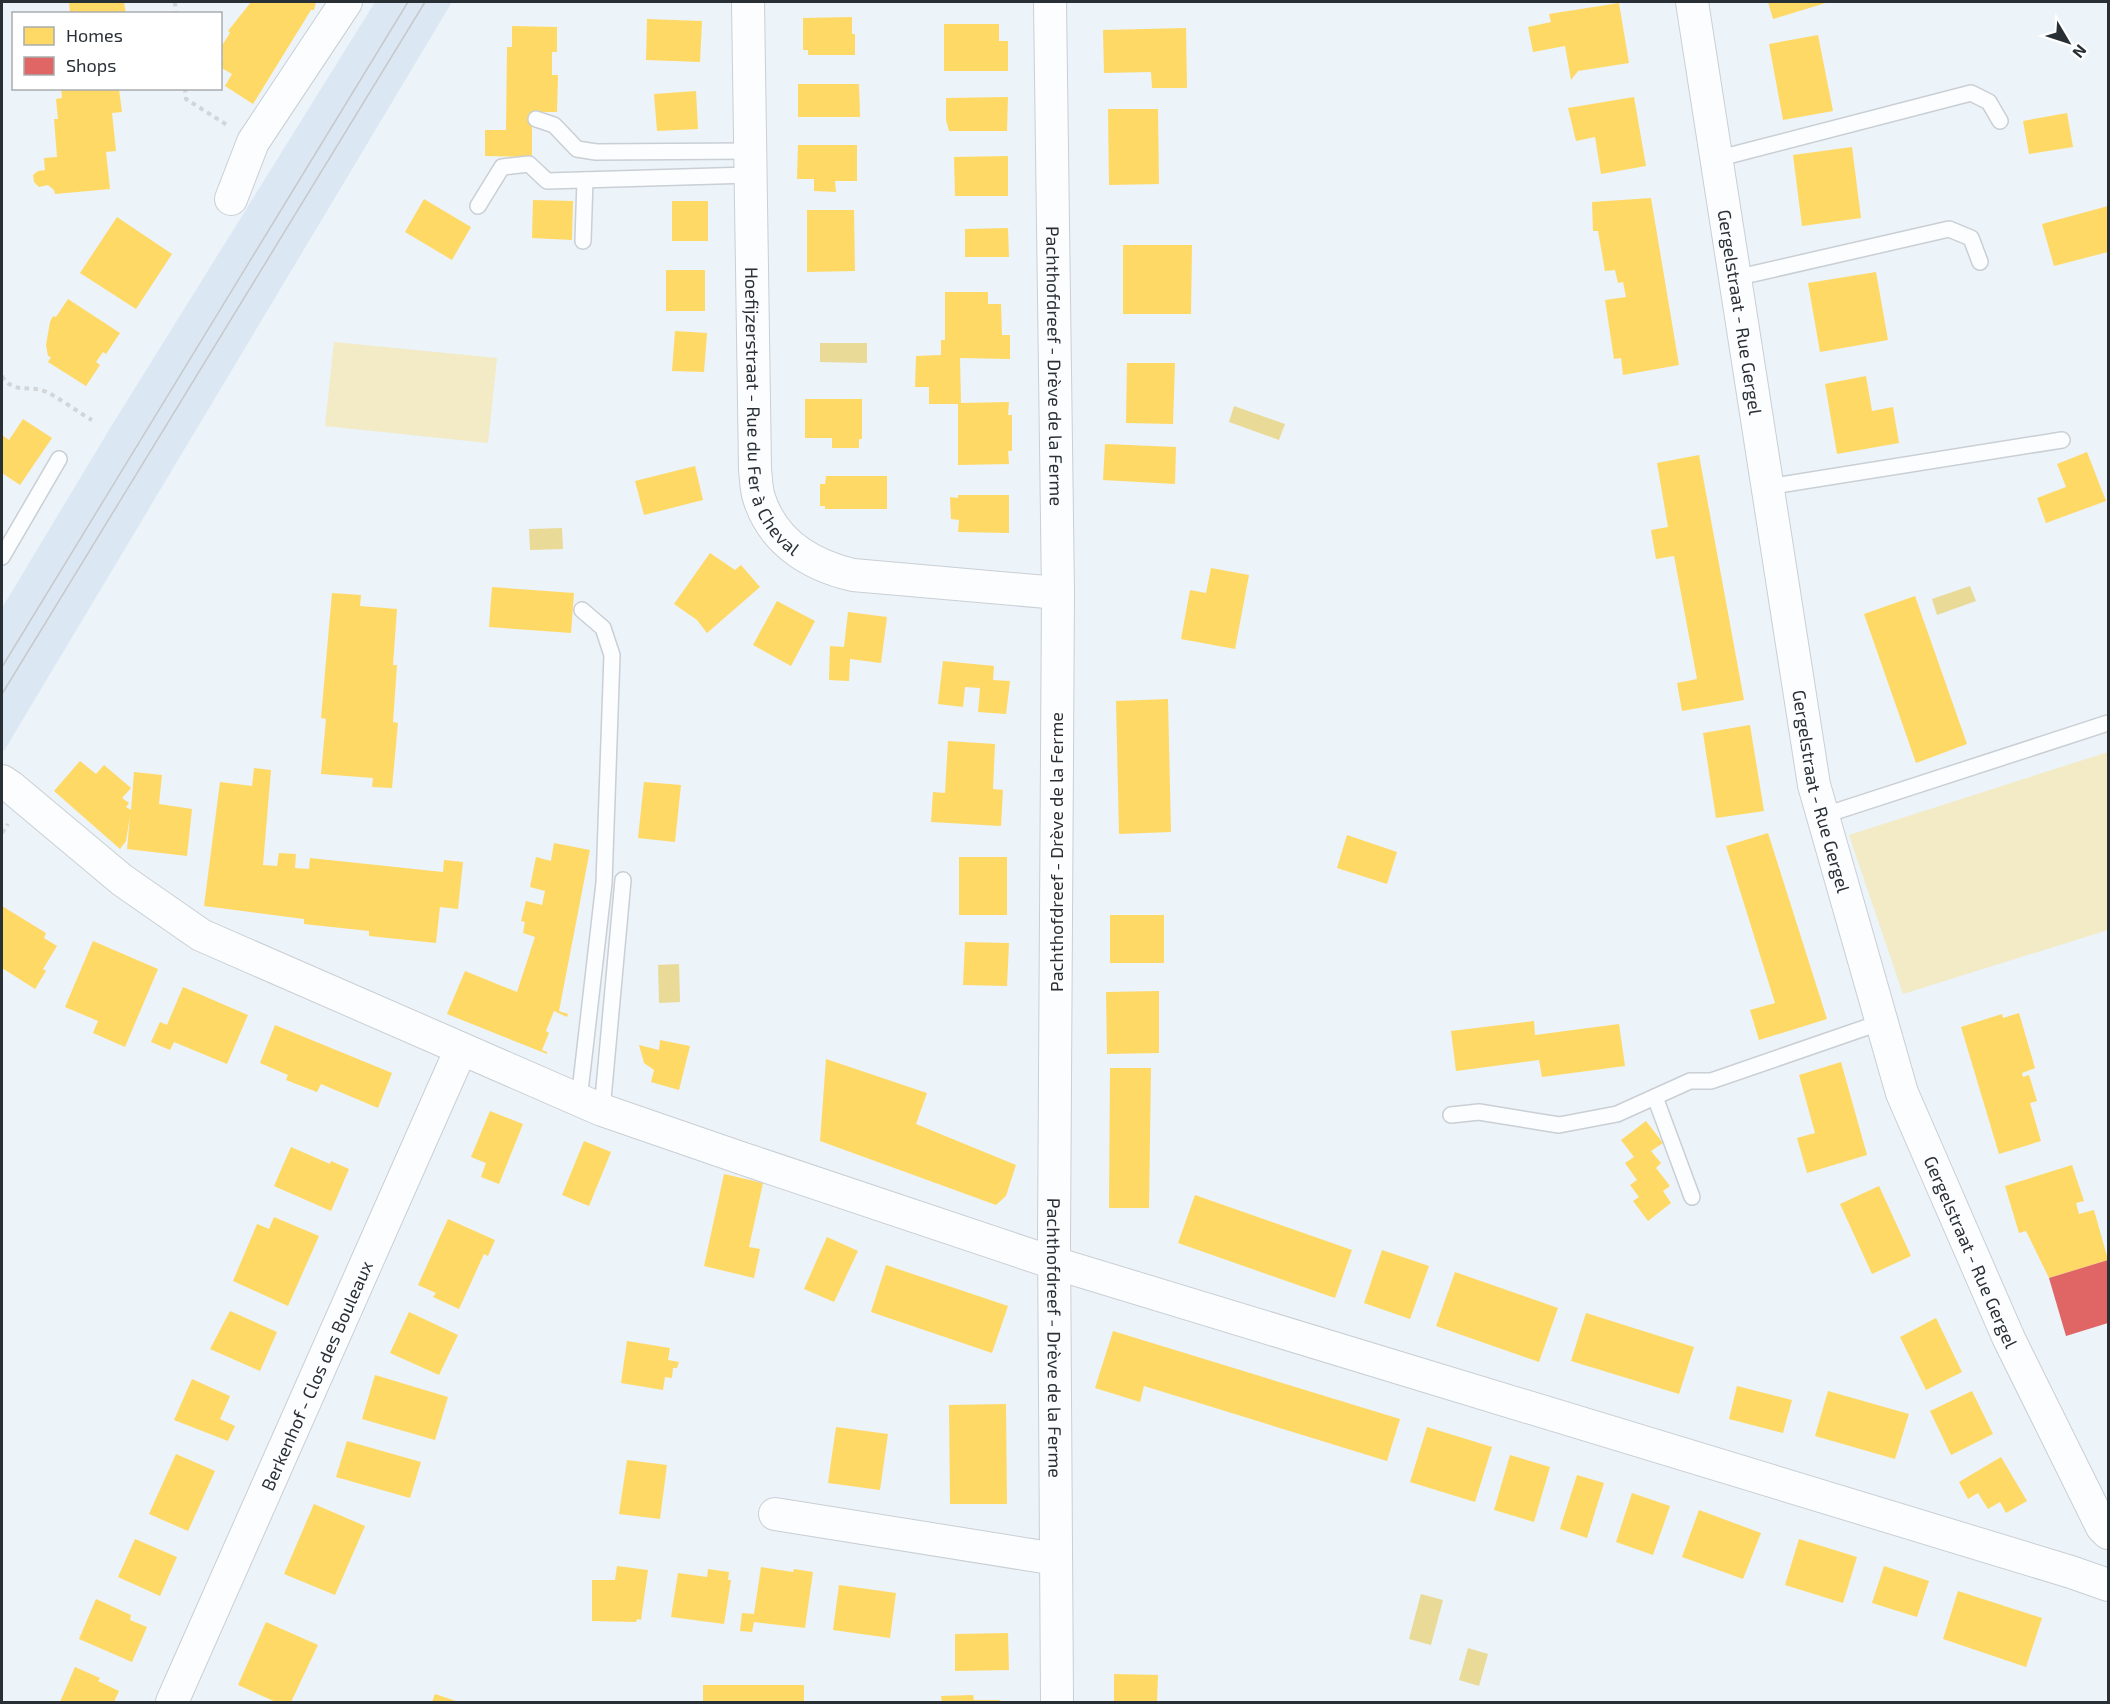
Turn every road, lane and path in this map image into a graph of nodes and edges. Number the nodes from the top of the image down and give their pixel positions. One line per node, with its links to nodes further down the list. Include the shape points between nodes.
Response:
1 (346, 2): 8 (street)
2 (748, 2): 10 (street, Hoefijzerstraat - Rue du Fer à Cheval)
3 (1050, 2): 23 (street, Pachthofdreef - Drève de la Ferme)
4 (1692, 2): 9 (street, Gergelstraat - Rue Gergel)
5 (185, 90): 8 (path, via 186,99)
6 (536, 119): 10 (lane, via 555,126 577,148 596,152)
7 (2000, 121): 9 (lane, via 1989,102 1971,93)
8 (253, 142): 12 (street)
9 (1716, 159): 16 (street, Gergelstraat - Rue Gergel)
10 (750, 163): 11 (lane); 23 (street, Hoefijzerstraat - Rue du Fer à Cheval, via 755,469 758,496 776,531 815,563 854,575)
11 (585, 180): 13 (lane, via 547,181 529,164 502,166); 14 (lane)
12 (231, 199)
13 (478, 206)
14 (583, 241)
15 (1980, 262): 16 (lane, via 1971,238 1949,229)
16 (1735, 278): 21 (street, Gergelstraat - Rue Gergel)
17 (2, 376): 18 (path, via 20,389 42,390)
18 (92, 420)
19 (2061, 440): 21 (lane)
20 (58, 459): 22 (lane)
21 (1767, 487): 27 (street, Gergelstraat - Rue Gergel)
22 (2, 557)
23 (1058, 593): 35 (street, Pachthofdreef - Drève de la Ferme)
24 (582, 610): 32 (lane, via 603,628 612,655)
25 (2109, 723): 27 (lane)
26 (2, 781): 30 (street, via 122,880 201,935)
27 (1822, 816): 29 (street, Gergelstraat - Rue Gergel)
28 (623, 880): 32 (lane)
29 (1882, 1022): 31 (lane, via 1711,1081 1690,1081); 37 (street, Gergelstraat - Rue Gergel, via 1902,1093 2009,1339 2102,1527)
30 (461, 1048): 32 (street); 40 (street, Berkenhof - Clos des Bouleaux)
31 (1655, 1097): 33 (lane, via 1617,1114 1559,1125 1479,1112); 34 (lane)
32 (591, 1105): 35 (street)
33 (1451, 1115)
34 (1692, 1197)
35 (1054, 1263): 38 (street, Pachthofdreef - Drève de la Ferme); 39 (street)
36 (775, 1514): 38 (street)
37 (2109, 1533)
38 (1056, 1559): 41 (street, Pachthofdreef - Drève de la Ferme)
39 (2109, 1585)
40 (179, 1700)
41 (1057, 1702)

